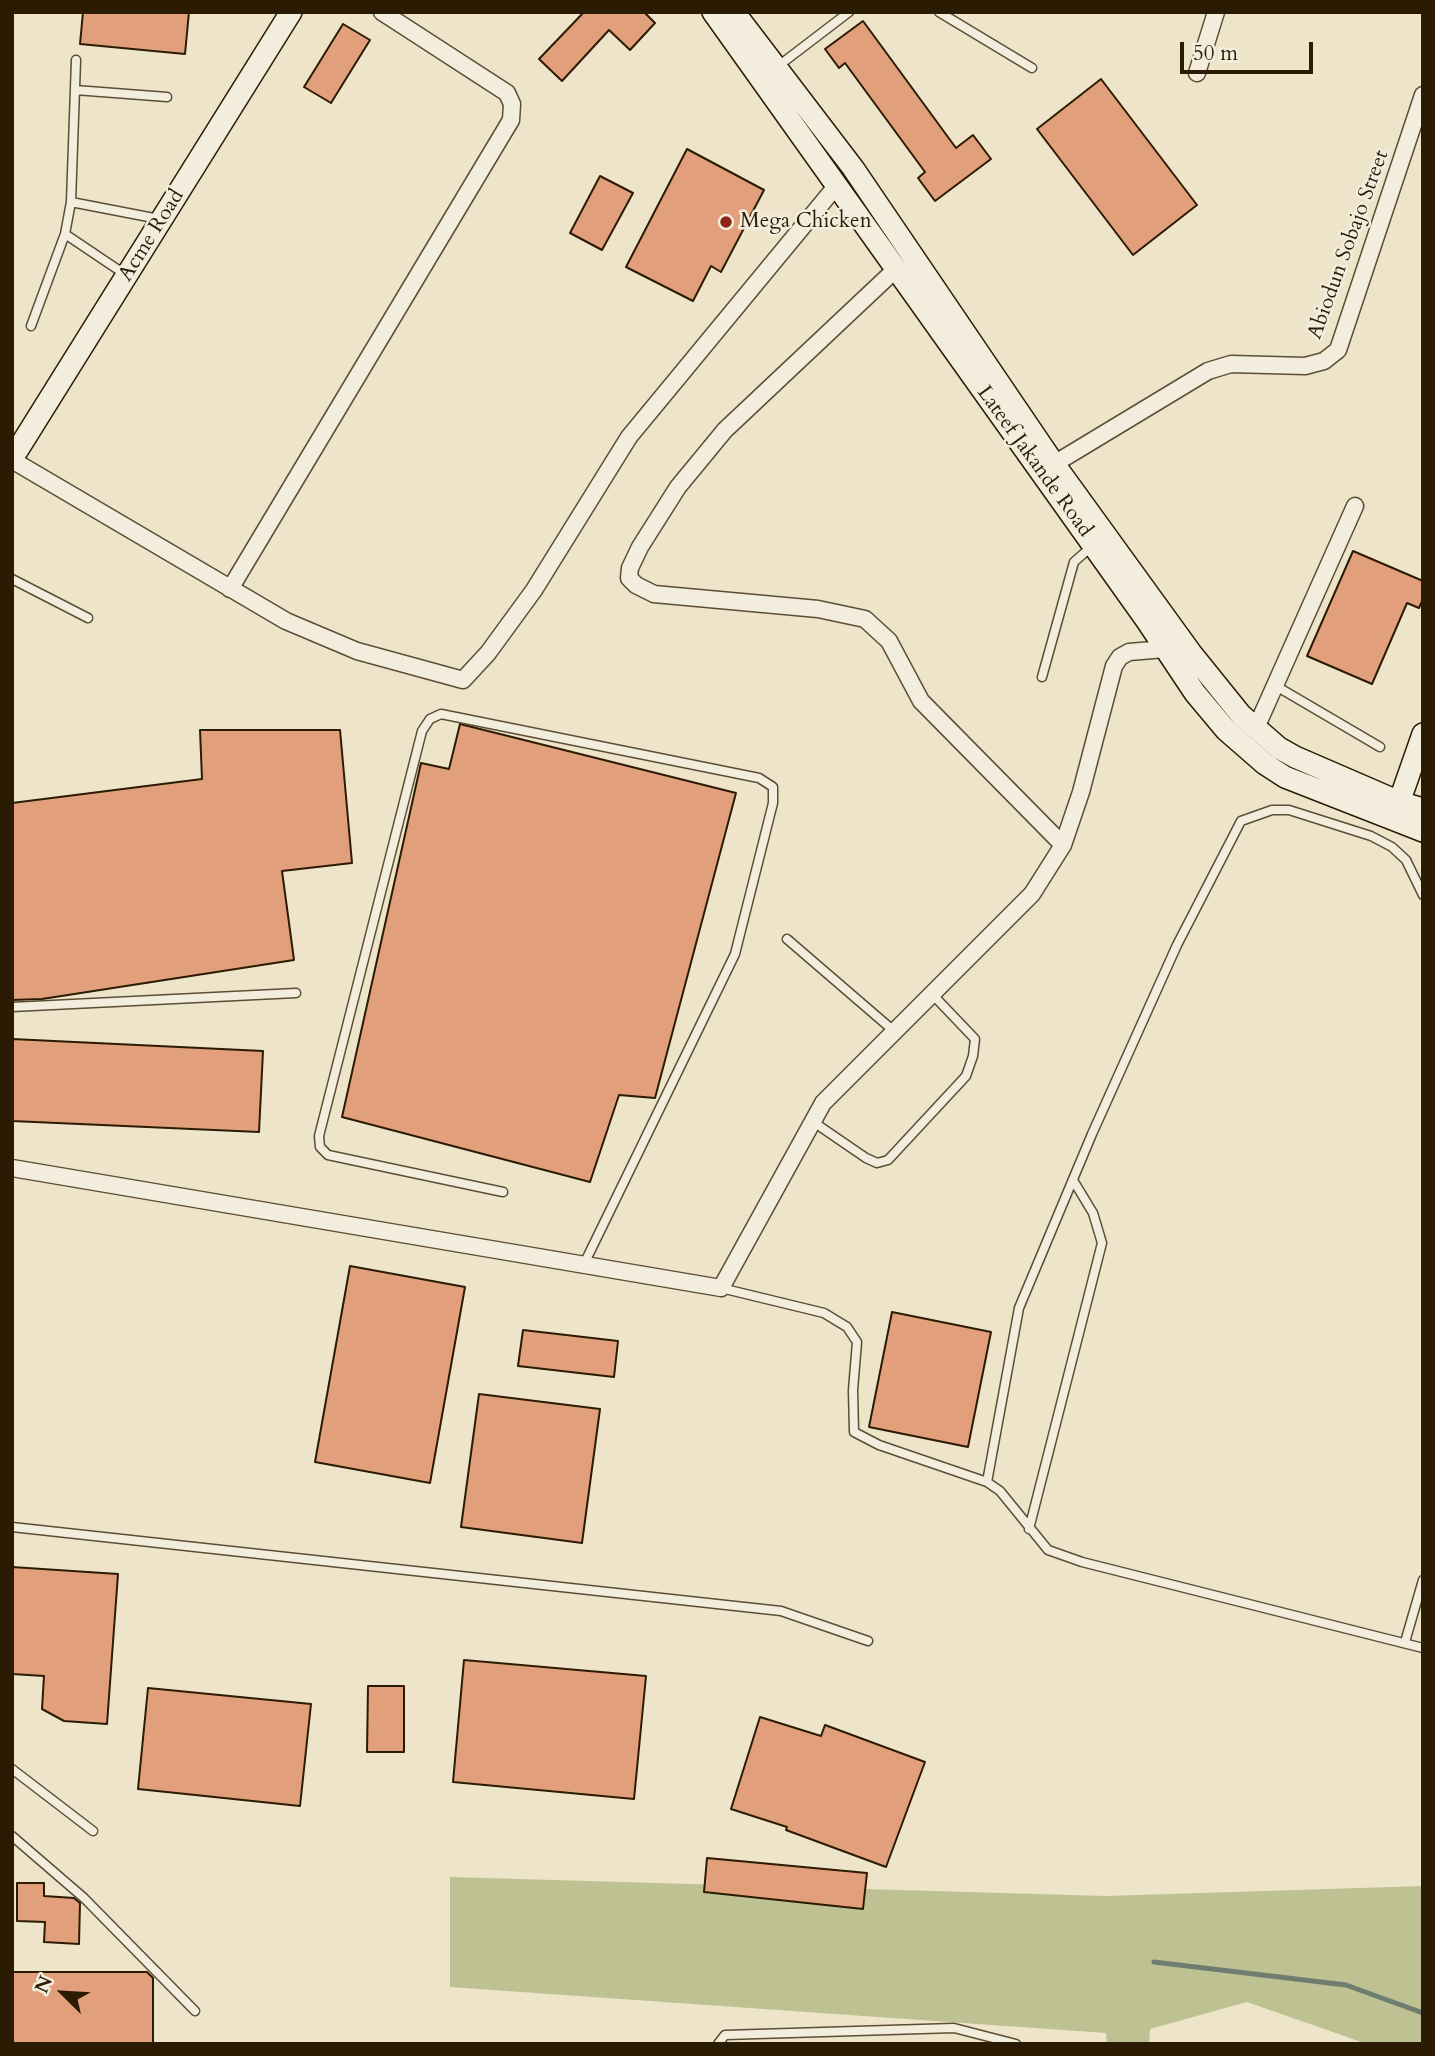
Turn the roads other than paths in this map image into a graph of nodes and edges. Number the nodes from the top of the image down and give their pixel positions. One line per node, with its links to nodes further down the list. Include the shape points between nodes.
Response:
1 (291, 12): 17 (main road, Acme Road)
2 (382, 12): 27 (street, via 508,93 511,120)
3 (713, 12): 15 (main road, Lateef Jakande Road)
4 (734, 12): 10 (main road, Lateef Jakande Road)
5 (849, 12): 10 (lane)
6 (939, 12): 9 (lane)
7 (1216, 12): 11 (street)
8 (76, 60): 12 (lane)
9 (1032, 68)
10 (775, 69): 23 (main road, Lateef Jakande Road, via 853,168)
11 (1197, 73)
12 (75, 90): 14 (lane); 16 (lane)
13 (1423, 96): 23 (street, Abiodun Sobajo Street, via 1338,350 1324,361 1305,366 1231,363 1208,371)
14 (167, 97)
15 (836, 185): 19 (main road, Lateef Jakande Road); 27 (street, via 629,437 534,590 463,680 357,651 286,621)
16 (71, 202): 17 (lane); 18 (lane)
17 (162, 219): 20 (main road, Acme Road)
18 (65, 234): 20 (lane); 21 (lane)
19 (896, 269): 25 (main road, Lateef Jakande Road); 38 (street, via 726,430 678,487 640,547 629,578 654,594 818,609 865,619 889,641 921,701)
20 (127, 276): 22 (main road, Acme Road)
21 (31, 326)
22 (12, 460): 27 (street)
23 (1054, 464): 32 (main road, Lateef Jakande Road, via 1191,653)
24 (1355, 506): 31 (street)
25 (1094, 545): 29 (main road, Lateef Jakande Road); 30 (lane, via 1074,562)
26 (12, 579): 28 (lane)
27 (230, 589)
28 (88, 618)
29 (1166, 649): 36 (main road, Lateef Jakande Road, via 1226,730 1265,764 1285,777); 38 (street, via 1129,652 1114,666)
30 (1042, 677)
31 (1276, 686): 32 (street); 34 (lane)
32 (1256, 728): 36 (main road, Lateef Jakande Road, via 1295,757)
33 (1423, 734): 36 (main road)
34 (1380, 747)
35 (1423, 808): 36 (main road, Lateef Jakande Road)
36 (1396, 812): 37 (main road, Lateef Jakande Road)
37 (1421, 826)
38 (1063, 845): 42 (street, via 1032,894)
39 (1423, 895): 47 (lane, via 1406,860 1371,836 1289,810 1257,813 1241,821 1177,945)
40 (787, 939): 44 (lane)
41 (296, 993): 43 (lane)
42 (933, 995): 44 (street); 45 (lane, via 975,1039 973,1056 966,1076 888,1160 877,1163 866,1158)
43 (12, 1007)
44 (895, 1032): 45 (street, via 823,1103)
45 (812, 1121): 50 (street)
46 (12, 1168): 49 (street)
47 (1073, 1180): 51 (lane, via 1019,1308); 53 (lane, via 1093,1213 1102,1243)
48 (503, 1192): 49 (lane, via 328,1155 320,1147 319,1136 422,731 430,719 442,714 759,778 773,788 773,803 735,954)
49 (584, 1264): 50 (street)
50 (721, 1288): 51 (lane, via 824,1313 847,1327 858,1342 854,1432)
51 (986, 1482): 53 (lane, via 1000,1491)
52 (12, 1527): 55 (lane, via 781,1611)
53 (1029, 1529): 56 (lane, via 1048,1550 1082,1562)
54 (1423, 1580): 56 (lane)
55 (868, 1642)
56 (1405, 1642): 57 (lane)
57 (1423, 1648)
58 (12, 1769): 59 (lane)
59 (93, 1831)
60 (12, 1836): 61 (lane, via 84,1898)
61 (195, 2011)
62 (718, 2044): 63 (lane, via 725,2035 954,2028)
63 (1016, 2044)

